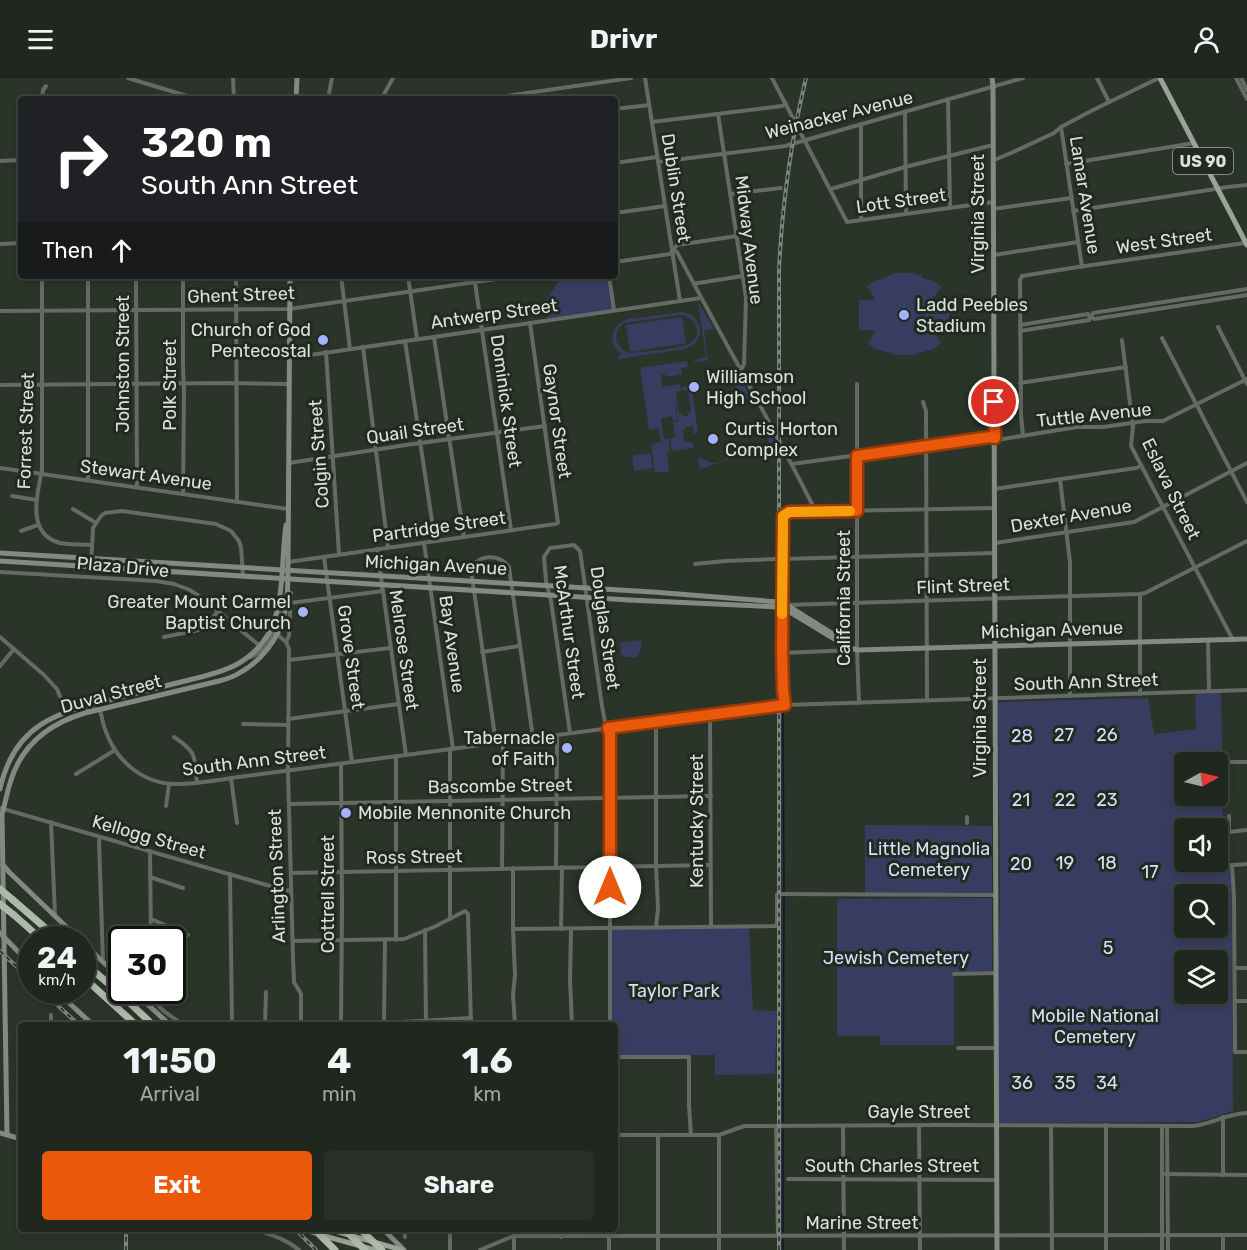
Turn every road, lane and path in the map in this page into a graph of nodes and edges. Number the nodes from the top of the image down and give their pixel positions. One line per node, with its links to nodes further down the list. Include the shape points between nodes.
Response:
1 (128, 78): 19 (street)
2 (297, 78): 21 (street)
3 (332, 78): 22 (street)
4 (393, 78): 23 (street)
5 (631, 78): 24 (street)
6 (645, 78): 29 (street, Dublin Street)
7 (772, 78): 28 (street)
8 (992, 78): 16 (street, Virginia Street)
9 (1023, 78): 16 (street, Weinacker Avenue)
10 (1096, 78): 27 (street)
11 (1160, 78): 27 (street); 37 (main road, US 90)
12 (1247, 78): 13 (street)
13 (1239, 79): 17 (street); 26 (street)
14 (233, 81): 20 (street)
15 (46, 86): 18 (street)
16 (993, 87): 25 (street, Weinacker Avenue); 38 (street, Virginia Street)
17 (1247, 90)
18 (42, 96)
19 (187, 96)
20 (234, 96)
21 (296, 96)
22 (329, 96)
23 (383, 96)
24 (507, 96)
25 (948, 99): 31 (street, Weinacker Avenue); 40 (street)
26 (1247, 99)
27 (1109, 102): 35 (street)
28 (786, 104): 32 (street); 36 (street)
29 (649, 105): 30 (street); 33 (street, Dublin Street)
30 (618, 109)
31 (905, 113): 34 (street, Weinacker Avenue); 48 (street)
32 (718, 114): 33 (street); 39 (street, Midway Avenue)
33 (652, 122): 41 (street, Dublin Street)
34 (861, 124): 36 (street, Weinacker Avenue); 49 (street)
35 (1061, 127): 43 (street); 47 (street, Lamar Avenue)
36 (805, 140): 39 (street, Weinacker Avenue); 52 (street)
37 (1194, 143): 47 (street); 53 (main road, US 90)
38 (993, 145): 40 (street); 43 (street, Virginia Street)
39 (724, 154): 45 (street, Weinacker Avenue); 54 (street, Midway Avenue)
40 (950, 156): 48 (street); 58 (street)
41 (657, 157): 45 (street, Dublin Street); 46 (street)
42 (18, 160): 44 (street)
43 (993, 160): 56 (street, Virginia Street)
44 (0, 161)
45 (658, 162): 57 (street, Dublin Street)
46 (618, 163)
47 (1066, 164): 55 (street, Lamar Avenue)
48 (905, 167): 49 (street); 61 (street)
49 (861, 181): 52 (street); 62 (street)
50 (1247, 185): 53 (street)
51 (781, 188): 54 (street)
52 (831, 189): 62 (street, Lott Street, via 848,222)
53 (1218, 189): 59 (street); 67 (main road, US 90)
54 (730, 194): 63 (street, Midway Avenue)
55 (1071, 198): 56 (street, Lott Street); 59 (street, Lamar Avenue)
56 (993, 205): 58 (street, Lott Street); 69 (street, Virginia Street)
57 (665, 206): 60 (street); 68 (street, Dublin Street)
58 (950, 208): 61 (street, Lott Street)
59 (1073, 211): 64 (street, Lamar Avenue)
60 (618, 213)
61 (906, 213): 62 (street, Lott Street)
62 (861, 220)
63 (737, 236): 68 (street, via 677,245); 72 (street, Midway Avenue)
64 (1078, 242): 69 (street); 71 (street, Lamar Avenue)
65 (0, 243): 66 (street)
66 (18, 243)
67 (1246, 244): 71 (street, West Street)
68 (673, 251): 70 (street); 85 (street); 91 (street, Dublin Street)
69 (994, 255): 132 (street, Virginia Street)
70 (618, 262)
71 (1084, 266): 101 (street, West Street, via 1022,276)
72 (743, 276): 85 (street); 115 (street, Midway Avenue, via 746,298)
73 (42, 279): 99 (street, Forrest Street)
74 (88, 279): 93 (street)
75 (136, 279): 94 (street, Johnston Street)
76 (183, 279): 95 (street, Polk Street)
77 (236, 279): 96 (street)
78 (290, 279): 92 (street, Duval Street)
79 (341, 279): 90 (street)
80 (408, 279): 87 (street)
81 (474, 279): 84 (street, Dominick Street)
82 (496, 279): 84 (street, Ghent Street)
83 (609, 279): 97 (street)
84 (475, 282): 87 (street, Ghent Street); 103 (street, Dominick Street)
85 (694, 284): 89 (street)
86 (1247, 289): 88 (street, via 1091,316 1094,319)
87 (410, 291): 90 (street, Ghent Street); 107 (street)
88 (1247, 295)
89 (702, 298): 91 (street, Antwerp Street); 115 (street)
90 (344, 300): 92 (street, Ghent Street); 111 (street)
91 (680, 302): 97 (street, Antwerp Street)
92 (289, 309): 96 (street, Ghent Street); 113 (street, Duval Street)
93 (88, 310): 94 (street, Ghent Street); 99 (street, Ghent Street); 121 (street)
94 (136, 310): 95 (street, Ghent Street); 117 (street, Johnston Street)
95 (183, 310): 96 (street, Ghent Street); 122 (street, Polk Street)
96 (236, 310): 118 (street)
97 (614, 310): 100 (street, Antwerp Street)
98 (0, 311): 99 (street, Ghent Street)
99 (42, 311): 120 (street, Forrest Street)
100 (530, 322): 103 (street, Antwerp Street); 129 (street, Gaynor Street)
101 (1020, 325): 104 (street); 104 (street, via 1088,314 1090,317)
102 (1218, 327): 116 (street)
103 (482, 330): 105 (street, Antwerp Street); 130 (street, Dominick Street)
104 (1020, 331): 119 (street)
105 (434, 337): 107 (street, Antwerp Street); 133 (street)
106 (1162, 338): 127 (street)
107 (417, 339): 109 (street, Antwerp Street)
108 (1122, 340): 114 (street, Eslava Street)
109 (405, 341): 110 (street, Antwerp Street); 134 (street)
110 (363, 347): 111 (street, Antwerp Street); 136 (street)
111 (350, 349): 112 (street, Antwerp Street)
112 (326, 352): 113 (street, Antwerp Street); 138 (street, Colgin Street)
113 (290, 358): 123 (street, Duval Street)
114 (1126, 367): 119 (street); 128 (street, Eslava Street)
115 (741, 370): 141 (street)
116 (1246, 381): 127 (street, Tuttle Avenue)
117 (136, 383): 121 (street); 122 (street); 148 (street, Johnston Street)
118 (237, 383): 122 (street); 123 (street); 153 (street)
119 (1020, 383): 131 (street)
120 (42, 384): 121 (street); 125 (street); 145 (street, Forrest Street)
121 (89, 384): 147 (street)
122 (184, 384): 150 (street, Polk Street)
123 (290, 384): 139 (street, Duval Street)
124 (857, 384): 137 (street, California Street)
125 (0, 385)
126 (923, 402): 135 (street)
127 (1196, 404): 128 (street, Tuttle Avenue, via 1163,421); 144 (street)
128 (1132, 423): 131 (street, Tuttle Avenue); 142 (street, Eslava Street, via 1131,446)
129 (544, 426): 130 (street, Quail Street); 163 (street, Gaynor Street)
130 (497, 432): 133 (street, Quail Street); 165 (street, Dominick Street)
131 (1023, 436): 132 (street, Tuttle Avenue)
132 (995, 438): 135 (street, Tuttle Avenue); 149 (street, Virginia Street)
133 (450, 439): 134 (street, Quail Street); 168 (street)
134 (420, 443): 136 (street, Quail Street); 169 (street)
135 (926, 446): 137 (street, Tuttle Avenue); 159 (street)
136 (377, 450): 138 (street, Quail Street); 175 (street)
137 (857, 456): 141 (street, Tuttle Avenue); 160 (street, California Street)
138 (333, 457): 139 (street, Quail Street); 179 (street, Colgin Street)
139 (289, 463): 158 (street, Duval Street)
140 (1247, 463): 144 (street, Dexter Avenue)
141 (792, 464): 161 (street)
142 (1142, 466): 146 (street); 155 (street, Eslava Street)
143 (0, 468): 145 (street, Stewart Avenue)
144 (1231, 471): 154 (street); 155 (street, Dexter Avenue)
145 (41, 474): 147 (street, Stewart Avenue); 152 (street, Forrest Street)
146 (1060, 479): 149 (street); 167 (street)
147 (88, 480): 148 (street, Stewart Avenue)
148 (137, 487): 150 (street, Stewart Avenue)
149 (994, 489): 156 (street, Virginia Street)
150 (183, 494): 153 (street, Stewart Avenue)
151 (12, 496): 152 (street)
152 (37, 500): 164 (street, Forrest Street)
153 (237, 502): 158 (street, Stewart Avenue)
154 (1247, 502)
155 (1163, 507): 167 (street, Dexter Avenue, via 1129,523); 193 (street, Eslava Street)
156 (994, 508): 159 (street); 172 (street, Virginia Street)
157 (73, 509): 162 (street)
158 (288, 509): 188 (street, Duval Street); 195 (street, Duval Street)
159 (926, 509): 160 (street); 180 (street)
160 (857, 511): 161 (street); 182 (street, California Street)
161 (815, 512): 185 (street, via 789,512 783,516)
162 (96, 523): 173 (street); 192 (street, via 105,513 122,511 216,524 236,536)
163 (558, 523): 165 (street, Partridge Street)
164 (38, 525): 166 (street); 173 (street, via 53,541)
165 (511, 530): 168 (street, Partridge Street)
166 (21, 531)
167 (1067, 532): 172 (street, Dexter Avenue); 219 (street)
168 (464, 537): 169 (street, Partridge Street)
169 (435, 541): 171 (street, Partridge Street)
170 (1247, 541): 193 (street)
171 (424, 543): 175 (street, Partridge Street); 205 (street, Bay Avenue)
172 (995, 543): 178 (street, Virginia Street)
173 (93, 545): 183 (street)
174 (562, 546): 210 (street, McArthur Street, via 550,548 544,557); 213 (street, Douglas Street, via 574,545 580,551)
175 (388, 547): 176 (street, Partridge Street)
176 (377, 549): 179 (street, Partridge Street); 201 (street, Melrose Street)
177 (0, 553): 183 (street, Michigan Avenue)
178 (995, 553): 180 (street, Dexter Avenue); 222 (street, Virginia Street)
179 (339, 554): 181 (street, Partridge Street)
180 (926, 555): 182 (street, Dexter Avenue); 223 (street)
181 (324, 557): 188 (street, Partridge Street); 198 (street, Grove Street)
182 (857, 557): 185 (street, Dexter Avenue); 225 (street, California Street)
183 (92, 558): 190 (street); 192 (street, Michigan Avenue)
184 (775, 559): 189 (street)
185 (782, 559): 227 (street)
186 (0, 561): 187 (street, Michigan Avenue)
187 (22, 562): 190 (street, Michigan Avenue); 197 (street)
188 (288, 562): 195 (street, Duval Street)
189 (695, 564)
190 (92, 566): 191 (street, Michigan Avenue)
191 (124, 568): 194 (street, Michigan Avenue); 202 (street)
192 (243, 568): 195 (street, Michigan Avenue); 200 (street)
193 (1195, 568): 218 (street); 234 (street, Eslava Street)
194 (132, 569): 200 (street, Michigan Avenue); 203 (street)
195 (285, 571): 198 (street, Michigan Avenue); 204 (street, Duval Street)
196 (0, 572): 197 (street, Plaza Drive)
197 (22, 573): 202 (street, Plaza Drive)
198 (326, 573): 199 (street, Michigan Avenue); 206 (street, Grove Street)
199 (347, 575): 201 (street, Michigan Avenue); 207 (street)
200 (243, 576): 204 (street, Michigan Avenue)
201 (381, 577): 205 (street, Michigan Avenue); 211 (street, Melrose Street)
202 (124, 579): 203 (street, Plaza Drive)
203 (132, 579): 228 (street, Plaza Drive, via 182,587)
204 (284, 579): 206 (street, Michigan Avenue); 215 (street, Duval Street); 224 (street, Duval Street)
205 (429, 580): 208 (street, Michigan Avenue); 212 (street, Bay Avenue)
206 (327, 581): 207 (street, Michigan Avenue); 221 (street, Grove Street)
207 (346, 582): 211 (street, Michigan Avenue)
208 (472, 582): 209 (street, Michigan Avenue); 209 (street, via 473,564 488,557 506,562); 214 (street)
209 (511, 584): 210 (street, Michigan Avenue); 216 (street)
210 (548, 587): 213 (street, Michigan Avenue); 217 (street, McArthur Street)
211 (382, 588): 212 (street, Michigan Avenue); 221 (street); 242 (street, Melrose Street)
212 (430, 588): 214 (street, Michigan Avenue); 278 (street, Bay Avenue)
213 (585, 589): 220 (street, Douglas Street); 227 (street, Michigan Avenue)
214 (473, 590): 216 (street, Michigan Avenue); 247 (street)
215 (287, 591): 226 (street, via 291,593); 229 (street, Duval Street, via 284,616)
216 (512, 592): 217 (street, Michigan Avenue); 240 (street)
217 (549, 594): 220 (street, Michigan Avenue); 272 (street, McArthur Street)
218 (1140, 594): 219 (street, Flint Street); 237 (street)
219 (1071, 596): 222 (street, Flint Street); 238 (street)
220 (586, 597): 227 (street, Michigan Avenue); 271 (street, Douglas Street)
221 (329, 598): 226 (street); 249 (street, Grove Street)
222 (995, 598): 223 (street, Flint Street); 241 (street, Virginia Street)
223 (926, 600): 225 (street, Flint Street); 243 (street)
224 (279, 602): 229 (street); 239 (street, Duval Street, via 275,620)
225 (857, 602): 227 (street, Flint Street); 245 (street, California Street)
226 (290, 603): 235 (street)
227 (784, 605): 236 (street, Michigan Avenue); 245 (street, Michigan Avenue); 248 (street)
228 (218, 611): 231 (street, via 200,630); 239 (street, Plaza Drive)
229 (275, 633): 235 (street); 250 (street, via 261,651); 263 (street, Duval Street, via 258,658 232,677)
230 (0, 637): 244 (street)
231 (164, 638)
232 (1247, 639): 234 (street, Michigan Avenue)
233 (1208, 640): 234 (street, Michigan Avenue); 237 (street, Michigan Avenue); 254 (street)
234 (1234, 640)
235 (286, 642): 251 (street)
236 (840, 642): 245 (street, Michigan Avenue); 246 (street)
237 (1139, 642): 238 (street, Michigan Avenue); 255 (street)
238 (1071, 645): 241 (street, Michigan Avenue); 256 (street)
239 (260, 646): 250 (street, Duval Street)
240 (519, 646): 247 (street); 275 (street)
241 (995, 647): 243 (street, Michigan Avenue); 257 (street, Virginia Street)
242 (390, 648): 249 (street); 260 (street, Melrose Street)
243 (926, 648): 245 (street, Michigan Avenue); 258 (street)
244 (14, 649): 252 (street); 264 (street, via 57,689)
245 (857, 650): 246 (street); 259 (street, California Street)
246 (837, 651): 248 (street)
247 (482, 652): 277 (street)
248 (782, 653): 261 (street)
249 (337, 654): 251 (street); 265 (street, Grove Street)
250 (248, 658): 262 (street, Duval Street, via 214,675)
251 (289, 660): 267 (street)
252 (0, 666)
253 (1247, 690): 254 (street, South Ann Street)
254 (1209, 691): 255 (street, South Ann Street)
255 (1140, 693): 256 (street, South Ann Street)
256 (1070, 696): 257 (street, South Ann Street)
257 (995, 699): 258 (street, South Ann Street); 330 (street, Virginia Street)
258 (927, 700): 259 (street, South Ann Street)
259 (859, 703): 261 (street, South Ann Street)
260 (398, 704): 265 (street); 280 (street, Melrose Street)
261 (785, 705): 266 (street, South Ann Street)
262 (78, 707): 263 (street); 264 (street, Duval Street)
263 (100, 710): 279 (street, South Ann Street); 302 (street, Duval Street, via 69,718 34,741 13,775)
264 (66, 711): 291 (street, Duval Street, via 37,727 22,742 7,765)
265 (345, 711): 267 (street); 282 (street, Grove Street)
266 (710, 715): 268 (street, South Ann Street); 293 (street, Kentucky Street)
267 (288, 719): 270 (street, Arlington Street)
268 (656, 722): 271 (street, South Ann Street); 292 (street)
269 (243, 724): 270 (street)
270 (288, 725): 286 (street, Arlington Street)
271 (608, 728): 272 (street, South Ann Street); 294 (street, Douglas Street)
272 (570, 734): 273 (street, South Ann Street)
273 (557, 735): 275 (street, South Ann Street); 295 (street)
274 (174, 736): 289 (street, via 194,756)
275 (532, 738): 276 (street, South Ann Street)
276 (503, 742): 277 (street, South Ann Street); 296 (street)
277 (496, 743): 278 (street, South Ann Street)
278 (451, 749): 280 (street, South Ann Street); 297 (street, Bay Avenue)
279 (115, 750): 287 (street); 290 (street, South Ann Street, via 144,777)
280 (405, 755): 281 (street, South Ann Street)
281 (396, 756): 282 (street, South Ann Street); 298 (street)
282 (352, 762): 285 (street, South Ann Street)
283 (1228, 762): 284 (street)
284 (1247, 762)
285 (341, 764): 286 (street, South Ann Street); 299 (street, Cottrell Street)
286 (288, 771): 288 (street, South Ann Street); 300 (street, Arlington Street)
287 (76, 774)
288 (231, 778): 289 (street, South Ann Street); 306 (street)
289 (197, 783): 290 (street, South Ann Street)
290 (169, 784): 301 (street)
291 (0, 789)
292 (656, 796): 293 (street, Bascombe Street); 294 (street, Bascombe Street); 313 (street)
293 (711, 796): 314 (street, Kentucky Street)
294 (610, 797): 295 (street, Bascombe Street); 317 (street, Douglas Street)
295 (557, 798): 296 (street, Bascombe Street); 318 (street)
296 (503, 800): 297 (street, Bascombe Street); 319 (street)
297 (450, 801): 298 (street, Bascombe Street); 321 (street, Bay Avenue)
298 (396, 802): 299 (street, Bascombe Street); 322 (street)
299 (342, 803): 300 (street, Bascombe Street); 323 (street, Cottrell Street)
300 (289, 804): 324 (street, Arlington Street)
301 (166, 806)
302 (2, 808): 305 (street, Kellogg Street); 311 (street, Duval Street)
303 (1229, 816): 308 (street, via 1229,832)
304 (967, 817): 307 (street)
305 (51, 822): 309 (street, Kellogg Street); 332 (street)
306 (237, 823)
307 (967, 823)
308 (1247, 830)
309 (100, 837): 310 (street, Kellogg Street); 354 (street)
310 (150, 851): 325 (street, Kellogg Street); 326 (street)
311 (1, 864): 332 (street); 346 (street, Duval Street)
312 (1247, 864): 316 (street)
313 (656, 865): 314 (street); 317 (street); 340 (street)
314 (710, 865): 339 (street, Kentucky Street)
315 (1228, 865): 316 (street)
316 (1232, 865): 356 (street)
317 (610, 866): 318 (street); 341 (street, Douglas Street)
318 (559, 867): 320 (street); 343 (street)
319 (502, 868): 320 (street, Ross Street); 321 (street, Ross Street)
320 (513, 868): 342 (street)
321 (450, 870): 322 (street, Ross Street); 334 (street, Bay Avenue)
322 (396, 871): 323 (street, Ross Street); 349 (street)
323 (342, 872): 324 (street, Ross Street); 351 (street, Cottrell Street)
324 (291, 873): 329 (street, Arlington Street)
325 (230, 874): 329 (street, Kellogg Street); 378 (street)
326 (150, 877): 327 (street); 333 (street)
327 (183, 888)
328 (0, 889): 336 (highway, bridge)
329 (291, 891): 350 (street, Arlington Street)
330 (996, 895): 339 (street, via 777,894 775,926); 360 (street, Virginia Street)
331 (0, 904): 335 (highway, bridge)
332 (55, 916): 337 (street)
333 (151, 919): 338 (street); 347 (street)
334 (450, 919): 345 (street); 371 (street, via 465,911 468,914)
335 (26, 926)
336 (43, 926)
337 (65, 926)
338 (151, 926)
339 (711, 926): 340 (street)
340 (656, 927): 341 (street)
341 (609, 928): 344 (street); 387 (street, Douglas Street)
342 (513, 929): 343 (street); 385 (street)
343 (561, 929): 344 (street)
344 (571, 929): 386 (street)
345 (425, 930): 349 (street); 383 (street)
346 (2, 935): 352 (street); 364 (street, Duval Street)
347 (188, 935)
348 (385, 940): 349 (street); 351 (street); 382 (street)
349 (396, 940)
350 (293, 941): 351 (street); 380 (street, Arlington Street, via 294,982 301,994)
351 (342, 941): 381 (street, Cottrell Street)
352 (18, 952)
353 (96, 955): 354 (street)
354 (103, 962): 355 (street)
355 (108, 967)
356 (1235, 968): 357 (street); 365 (street)
357 (1247, 968)
358 (96, 973): 375 (highway)
359 (954, 974): 360 (street)
360 (996, 974): 390 (street, Virginia Street)
361 (0, 975): 364 (street, Duval Street)
362 (96, 989): 374 (highway)
363 (266, 992): 379 (street)
364 (4, 993): 388 (street, Duval Street)
365 (1235, 1001): 366 (street); 391 (street, via 1235,1052)
366 (1247, 1001)
367 (71, 1004): 373 (street)
368 (147, 1004): 376 (street)
369 (158, 1004): 377 (street)
370 (51, 1015): 372 (street)
371 (471, 1018): 383 (street); 384 (street)
372 (51, 1022)
373 (90, 1022)
374 (133, 1022)
375 (150, 1022)
376 (167, 1022)
377 (179, 1022)
378 (232, 1022)
379 (266, 1022)
380 (301, 1022)
381 (341, 1022)
382 (384, 1022)
383 (426, 1022)
384 (471, 1022)
385 (515, 1022)
386 (572, 1022)
387 (610, 1022)
388 (3, 1028): 393 (street, Duval Street)
389 (958, 1048): 390 (street)
390 (996, 1048): 397 (street, Virginia Street)
391 (1247, 1052)
392 (618, 1057): 406 (street, via 688,1057)
393 (3, 1073): 403 (street, Duval Street)
394 (1247, 1113): 395 (street, Gayle Street)
395 (1223, 1117): 402 (street, Gayle Street, via 1199,1126); 410 (street)
396 (919, 1125): 397 (street, Gayle Street); 400 (street, Gayle Street); 413 (street)
397 (996, 1125): 401 (street, Gayle Street); 415 (street, Virginia Street)
398 (1106, 1125): 401 (street, Gayle Street); 402 (street, Gayle Street); 436 (street)
399 (776, 1126): 400 (street, Gayle Street); 407 (street, Gayle Street, via 741,1126); 431 (street)
400 (843, 1126): 414 (street)
401 (1051, 1126): 435 (street)
402 (1164, 1126): 409 (street)
403 (3, 1134): 408 (street)
404 (618, 1135): 405 (street, Gayle Street)
405 (658, 1135): 406 (street, Gayle Street); 429 (street)
406 (691, 1135): 407 (street, Gayle Street)
407 (719, 1135): 430 (street)
408 (18, 1138)
409 (1164, 1174): 410 (street); 437 (street); 438 (street)
410 (1223, 1175): 411 (street)
411 (1247, 1175)
412 (788, 1179): 414 (street, South Charles Street)
413 (920, 1179): 414 (street, South Charles Street); 415 (street, South Charles Street); 433 (street)
414 (843, 1180): 432 (street)
415 (996, 1180): 434 (street, Virginia Street)
416 (262, 1232): 442 (street)
417 (321, 1232): 443 (highway); 445 (main road); 447 (main road)
418 (347, 1232): 444 (highway, bridge)
419 (364, 1232): 446 (highway, bridge)
420 (386, 1232): 447 (street)
421 (405, 1232): 439 (street)
422 (450, 1232): 448 (street)
423 (514, 1232): 440 (street)
424 (561, 1232): 441 (street)
425 (609, 1232): 428 (street)
426 (1223, 1235): 427 (street, Marine Street); 438 (street, Marine Street); 461 (street)
427 (1247, 1235)
428 (609, 1236): 429 (street, Marine Street); 441 (street, Marine Street); 451 (street)
429 (658, 1236): 430 (street, Marine Street); 452 (street)
430 (719, 1236): 431 (street, Marine Street); 453 (street)
431 (778, 1236): 432 (street, Marine Street)
432 (844, 1236): 433 (street, Marine Street); 454 (street)
433 (920, 1236): 434 (street, Marine Street); 455 (street)
434 (997, 1236): 435 (street, Marine Street); 456 (street, Virginia Street)
435 (1052, 1236): 436 (street, Marine Street); 457 (street)
436 (1106, 1236): 437 (street, Marine Street); 458 (street)
437 (1162, 1236): 438 (street, Marine Street); 459 (street)
438 (1168, 1236): 460 (street)
439 (405, 1237)
440 (514, 1237): 441 (street, Marine Street); 449 (street, Marine Street); 450 (street)
441 (561, 1237)
442 (299, 1250)
443 (335, 1250)
444 (365, 1250)
445 (375, 1250)
446 (382, 1250)
447 (403, 1250)
448 (450, 1250)
449 (480, 1250)
450 (514, 1250)
451 (609, 1250)
452 (658, 1250)
453 (719, 1250)
454 (844, 1250)
455 (920, 1250)
456 (997, 1250)
457 (1052, 1250)
458 (1106, 1250)
459 (1162, 1250)
460 (1168, 1250)
461 (1223, 1250)

